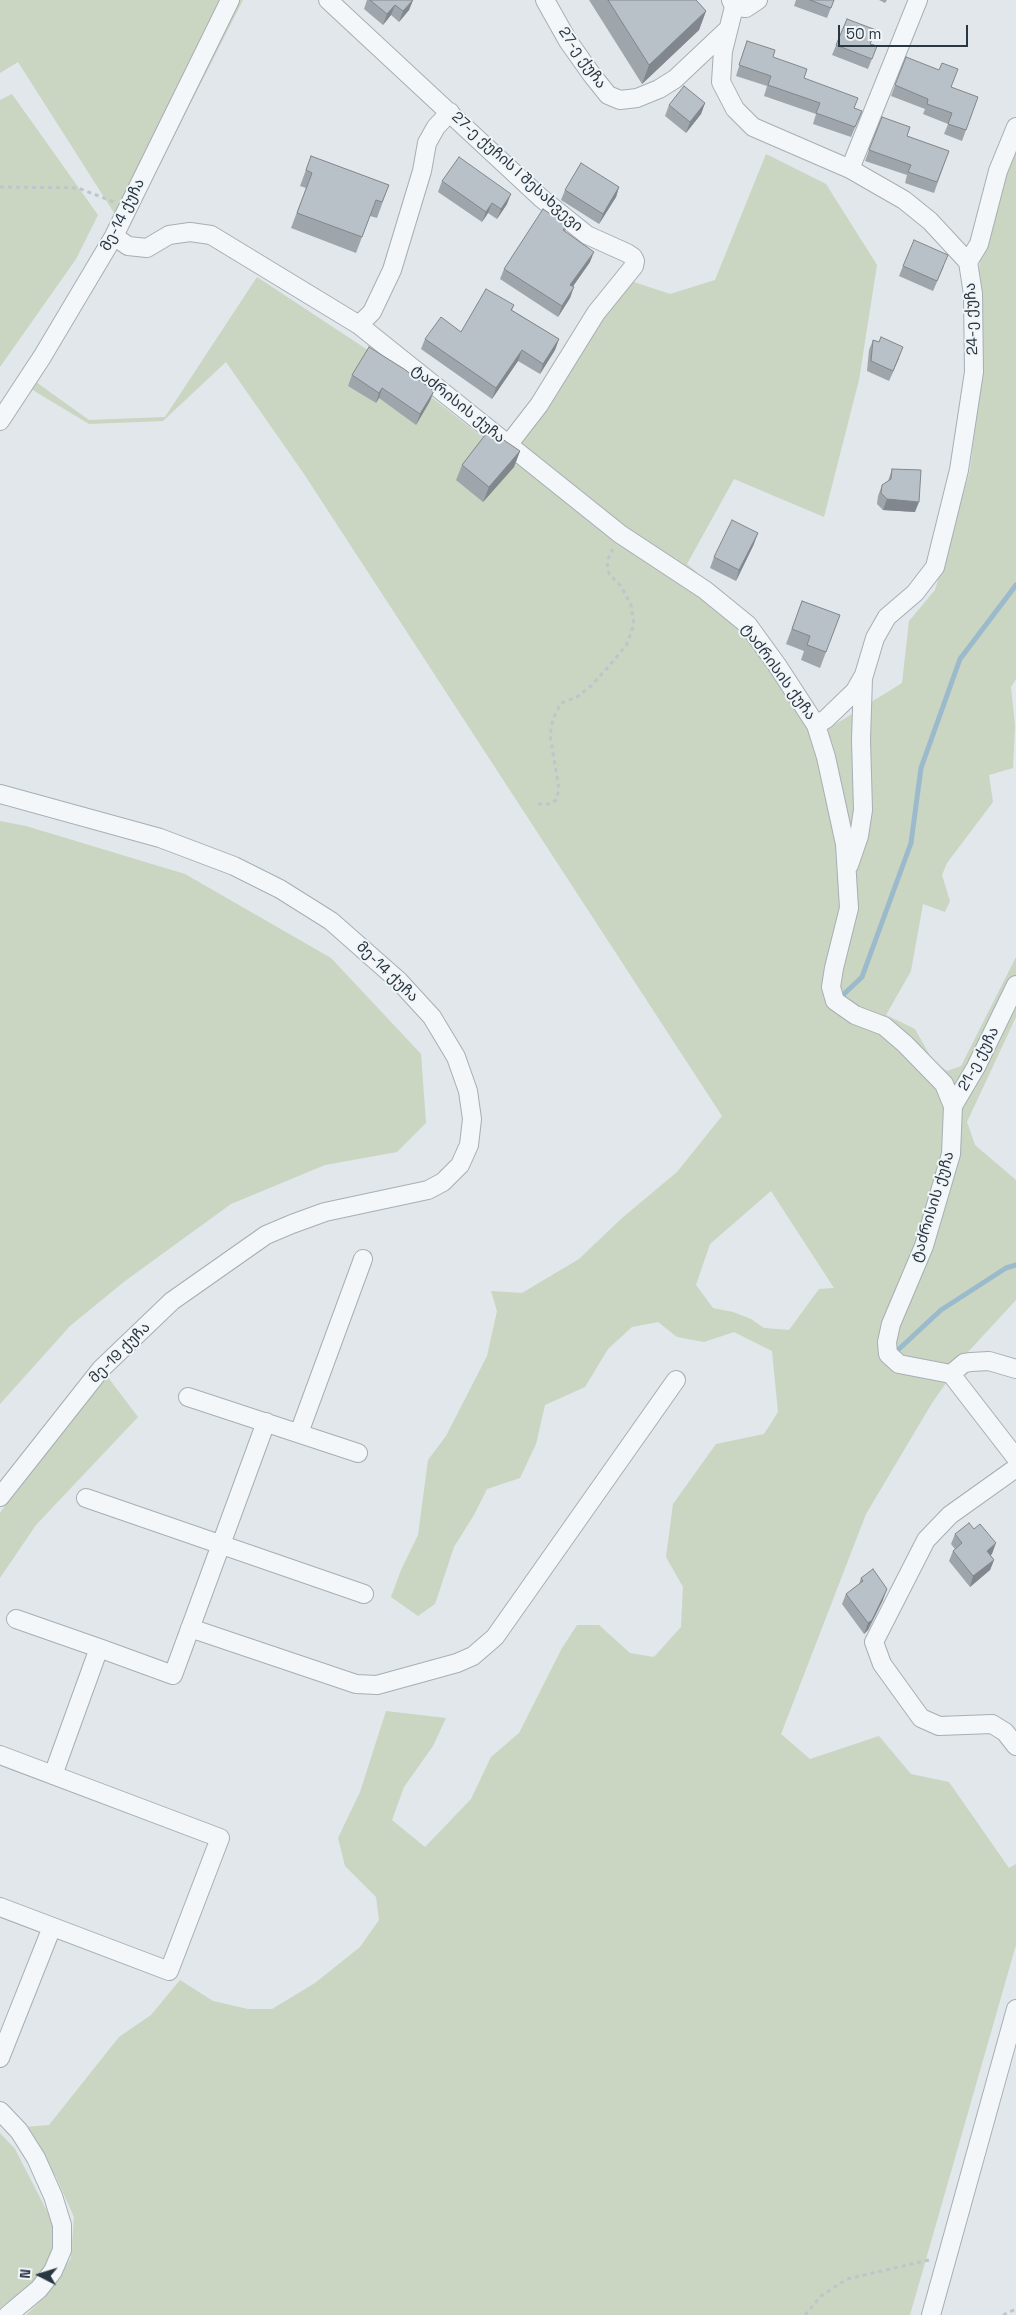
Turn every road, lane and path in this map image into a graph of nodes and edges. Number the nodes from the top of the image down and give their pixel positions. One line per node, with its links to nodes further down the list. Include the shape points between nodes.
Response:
1 (230, 0): 12 (street, მე-14 ქუჩა)
2 (328, 0): 8 (street, 27-ე ქუჩის I შესახვევი)
3 (545, 0): 7 (street, 27-ე ქუჩა, via 592,75 608,95 620,100 659,90)
4 (758, 0): 6 (street, via 746,8)
5 (918, 0): 10 (street)
6 (732, 4): 7 (street, 24-ე ქუჩა)
7 (726, 30): 10 (street, 24-ე ქუჩა, via 721,82 735,109 754,127)
8 (450, 112): 15 (street, via 436,126 427,142 422,171 392,270 372,312); 17 (street, 27-ე ქუჩის I შესახვევი, via 541,198 587,235 627,253 635,261 596,313 539,405)
9 (1016, 127): 14 (street, via 998,171 979,244)
10 (850, 169): 14 (street, 24-ე ქუჩა, via 904,200 930,221)
11 (0, 187): 12 (path, via 78,188)
12 (128, 207): 13 (street, მე-14 ქუჩა)
13 (114, 236): 15 (street, ტაძრისის ქუჩა, via 128,246 147,248 169,235 190,232 212,235); 16 (street, მე-14 ქუჩა)
14 (968, 262): 19 (street, 24-ე ქუჩა, via 973,294 974,372 959,470 943,538 935,567 915,593 887,617 875,638)
15 (359, 325): 17 (street, ტაძრისის ქუჩა)
16 (0, 421)
17 (508, 445): 18 (street, ტაძრისის ქუჩა)
18 (620, 534): 20 (street, ტაძრისის ქუჩა, via 705,590 748,625); 22 (path, via 607,561 609,574 621,586 631,605 634,624 626,644 610,665 577,697 561,703 550,735 559,789 556,800 550,804)
19 (864, 674): 20 (street, 24-ე ქუჩა, via 844,703); 23 (street, via 861,740 863,810 859,836)
20 (816, 725): 23 (street, ტაძრისის ქუჩა, via 826,757)
21 (0, 794): 26 (street, მე-14 ქუჩა, via 160,838 234,866 280,888 331,921 399,981 432,1017 456,1057 468,1090 472,1120 469,1145 460,1165 443,1182 428,1190 325,1212)
22 (538, 804)
23 (847, 870): 25 (street, ტაძრისის ქუჩა, via 849,908 831,987 835,1001 855,1015 884,1026 905,1044 944,1084)
24 (1016, 984): 25 (street, 21-ე ქუჩა)
25 (954, 1106): 29 (street, ტაძრისის ქუჩა, via 951,1154 936,1208 887,1342 888,1354 899,1364)
26 (266, 1236): 37 (street, მე-19 ქუჩა, via 172,1301 101,1369)
27 (363, 1258): 33 (street)
28 (1016, 1369): 29 (street, via 989,1361 971,1362 964,1363)
29 (951, 1374): 35 (street)
30 (676, 1380): 42 (street, via 495,1637 473,1656 377,1685 356,1684)
31 (188, 1397): 32 (street)
32 (266, 1422): 33 (street); 39 (street)
33 (300, 1433): 34 (street)
34 (358, 1453)
35 (1016, 1458)
36 (1016, 1468): 44 (street, via 950,1515 926,1540 874,1642 882,1664 921,1718 939,1726 992,1724 1005,1732)
37 (0, 1497)
38 (86, 1498): 39 (street)
39 (221, 1544): 40 (street); 42 (street)
40 (364, 1594)
41 (16, 1619): 43 (street)
42 (190, 1628): 43 (street, via 173,1675)
43 (100, 1648): 46 (street)
44 (1016, 1746)
45 (0, 1755): 46 (street)
46 (53, 1775): 48 (street, via 220,1838 170,1972)
47 (0, 1907): 48 (street)
48 (52, 1927): 50 (street)
49 (1016, 2009): 52 (street)
50 (2, 2049)
51 (0, 2111): 54 (street, via 36,2158 62,2225 62,2250 53,2271 39,2289)
52 (947, 2255): 55 (path, via 847,2279 820,2296); 56 (street)
53 (1016, 2309): 57 (path)
54 (8, 2315)
55 (805, 2315)
56 (931, 2315)
57 (1002, 2315)

